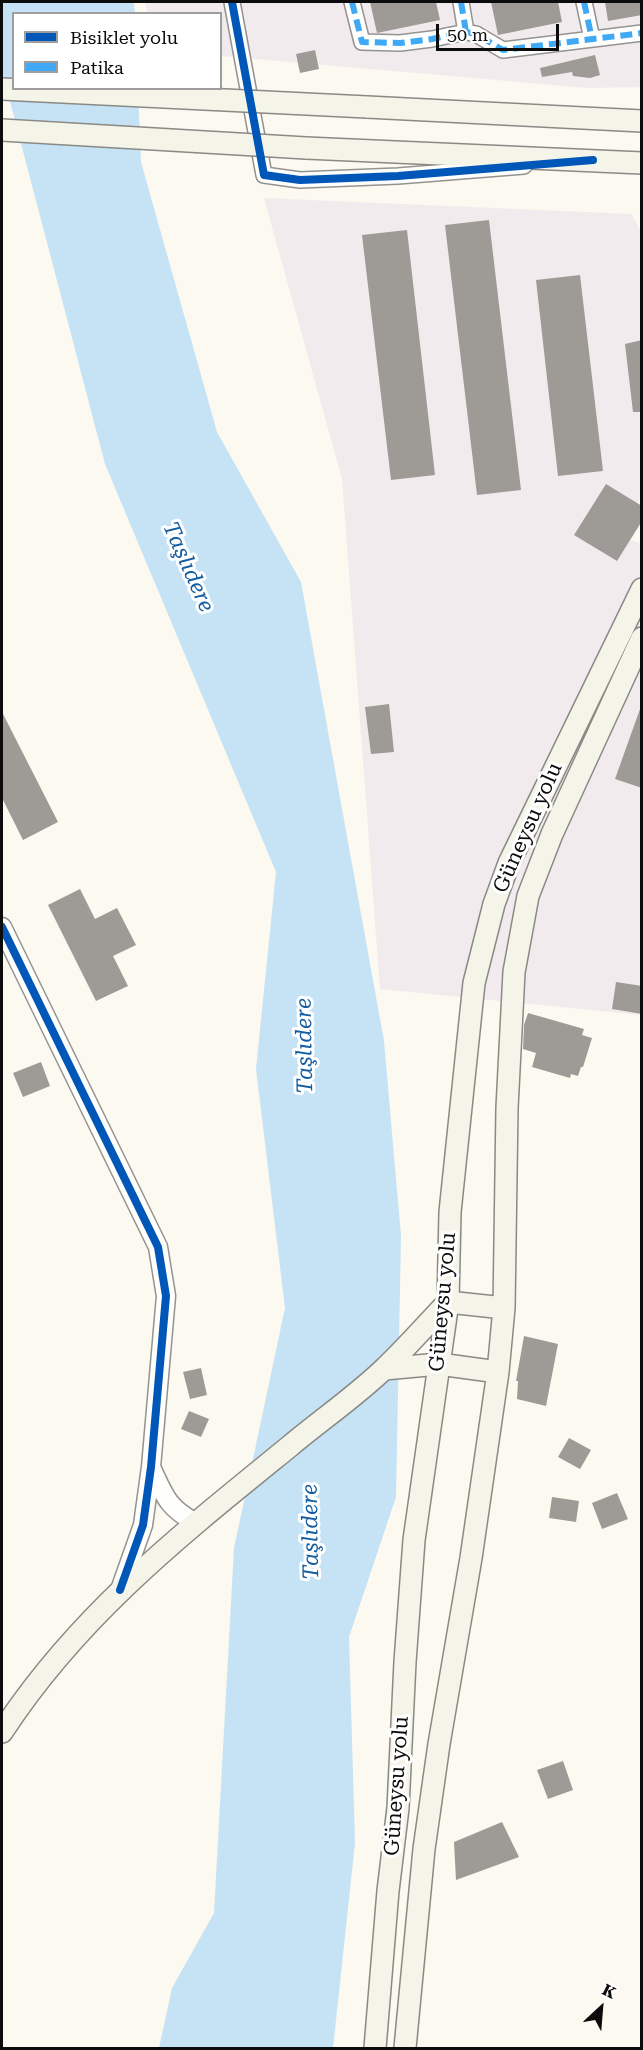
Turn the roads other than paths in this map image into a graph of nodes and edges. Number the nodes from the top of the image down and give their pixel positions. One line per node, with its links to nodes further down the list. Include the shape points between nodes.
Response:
1 (232, 2): 11 (street, via 264,175 300,180 398,176)
2 (352, 2): 5 (street, via 362,42 400,43)
3 (461, 2): 5 (street)
4 (584, 2): 7 (street)
5 (466, 32): 7 (street, via 503,50)
6 (642, 33): 7 (street)
7 (592, 39)
8 (22, 90): 9 (main road, bridge)
9 (642, 121)
10 (2, 130): 11 (main road, bridge)
11 (593, 160): 12 (main road)
12 (642, 163)
13 (642, 589): 16 (main road, Güneysu yolu, via 508,863 494,904 474,983 450,1212)
14 (642, 638): 17 (main road, via 552,834 528,896 513,972)
15 (2, 927): 21 (street, via 158,1246 166,1296)
16 (448, 1302): 17 (main road); 18 (main road, Güneysu yolu); 19 (main road)
17 (504, 1308): 20 (main road)
18 (439, 1364): 19 (main road); 20 (main road); 25 (main road, Güneysu yolu, via 414,1540 398,1808)
19 (384, 1369): 22 (main road)
20 (498, 1372): 26 (main road, via 424,1849)
21 (151, 1467): 22 (street, via 167,1502 179,1514); 23 (street, via 142,1525)
22 (203, 1517): 23 (main road)
23 (120, 1590): 24 (main road, via 55,1659)
24 (2, 1732)
25 (375, 2049)
26 (405, 2049)

